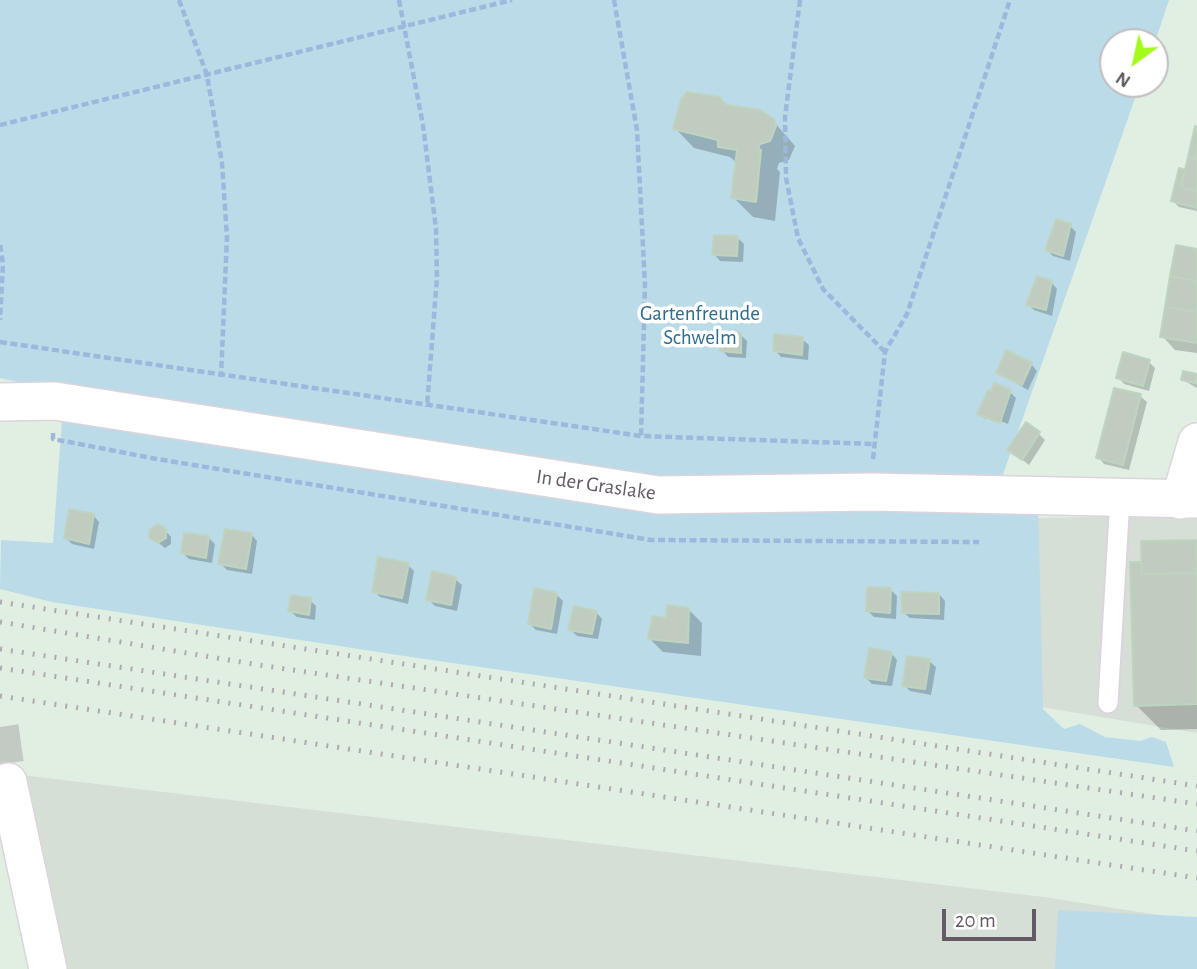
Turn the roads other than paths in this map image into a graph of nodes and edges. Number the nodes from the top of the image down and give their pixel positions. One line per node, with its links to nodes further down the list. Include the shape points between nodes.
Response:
1 (0, 402): 3 (street, In der Graslake, via 55,401 659,495 873,492)
2 (1197, 442): 4 (street)
3 (1120, 498): 4 (street, In der Graslake); 5 (lane)
4 (1189, 499)
5 (1108, 703)
6 (8, 782): 7 (street)
7 (48, 969)

